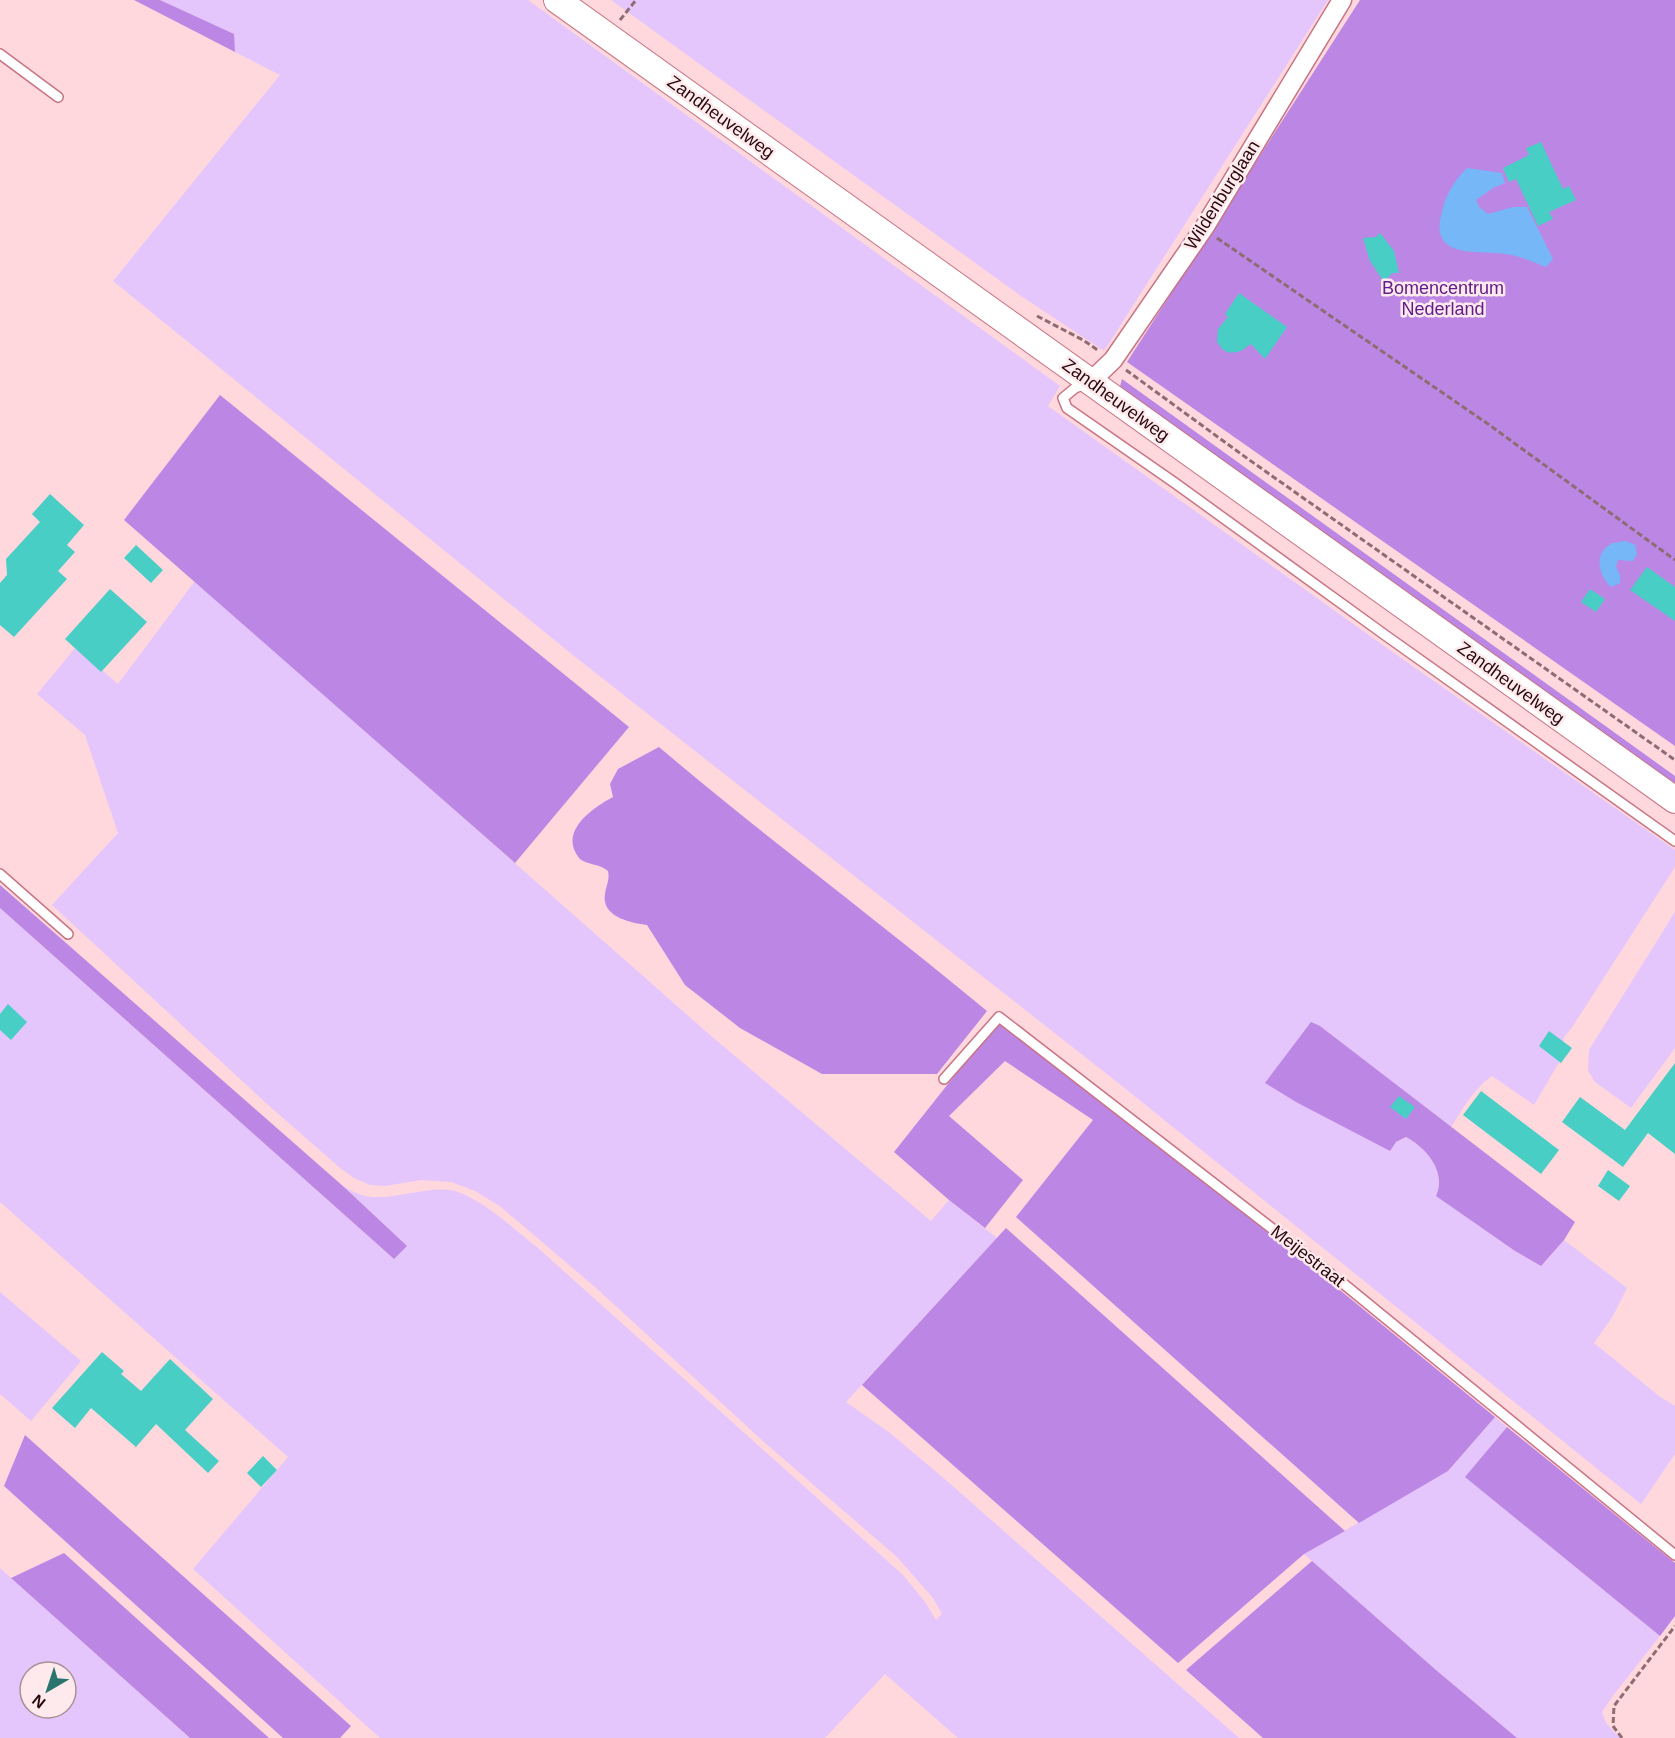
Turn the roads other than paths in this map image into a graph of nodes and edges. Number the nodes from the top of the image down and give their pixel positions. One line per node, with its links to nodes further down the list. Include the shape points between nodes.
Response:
1 (557, 0): 5 (main road, Zandheuvelweg)
2 (1342, 0): 5 (street, Wildenburglaan, via 1204,228 1113,360)
3 (0, 54): 4 (lane)
4 (58, 97)
5 (1090, 382): 6 (main road, Zandheuvelweg); 7 (lane, via 1063,398 1067,408)
6 (1675, 800)
7 (1675, 841)
8 (0, 874): 9 (lane)
9 (68, 934)
10 (944, 1079): 11 (lane, Meijestraat, via 999,1017 1346,1284)
11 (1675, 1555)

